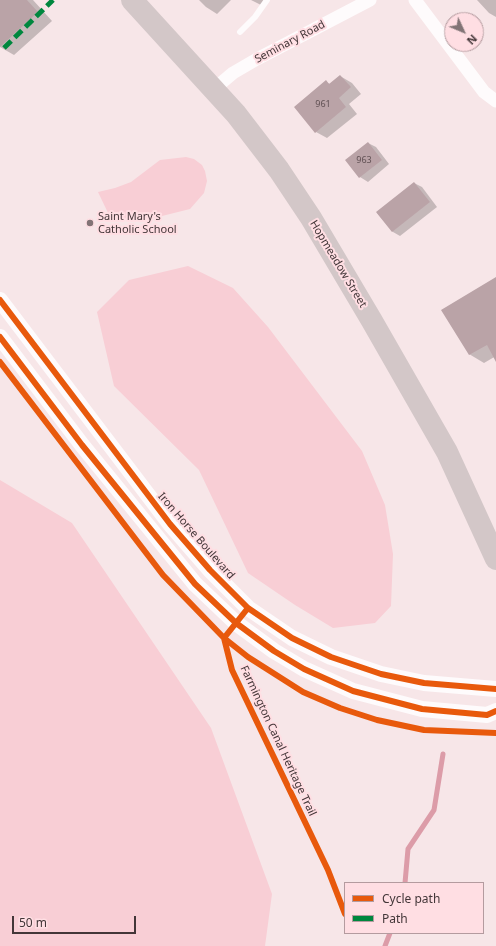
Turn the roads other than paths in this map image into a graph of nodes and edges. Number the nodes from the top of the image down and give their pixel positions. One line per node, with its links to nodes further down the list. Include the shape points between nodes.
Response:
1 (132, 0): 6 (highway, Hopmeadow Street)
2 (267, 0): 5 (lane)
3 (370, 0): 6 (street, Seminary Road, via 257,59 233,73)
4 (415, 0): 7 (street, via 484,92)
5 (240, 32)
6 (214, 90): 10 (highway, Hopmeadow Street, via 275,165 311,218 447,452)
7 (496, 101)
8 (0, 300): 11 (street, Iron Horse Boulevard, via 170,524 248,608 299,641 330,657 424,683)
9 (0, 337): 12 (street, via 82,445 196,584 236,623 304,669 352,691 422,709 487,715)
10 (496, 559)
11 (496, 689)
12 (496, 711)

